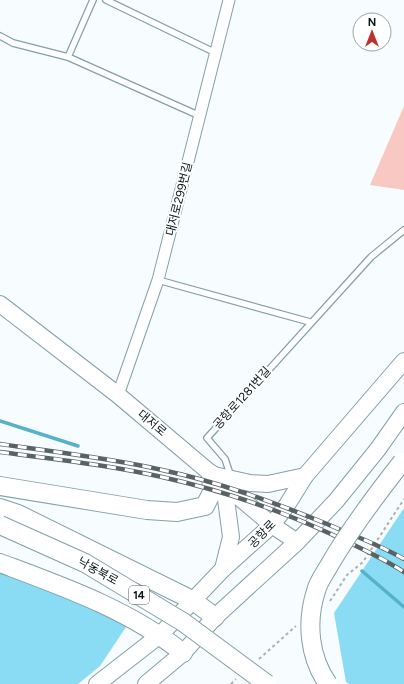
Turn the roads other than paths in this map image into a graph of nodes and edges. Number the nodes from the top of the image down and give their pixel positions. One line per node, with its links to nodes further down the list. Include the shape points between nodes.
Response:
1 (93, 0): 6 (lane)
2 (106, 0): 5 (lane)
3 (229, 0): 5 (street, 대저로299번길)
4 (0, 36): 6 (lane, via 13,43)
5 (216, 53): 7 (street, 대저로299번길)
6 (68, 56): 7 (lane)
7 (200, 116): 9 (street, 대저로299번길)
8 (404, 230): 11 (lane, 공항로1281번길, via 371,257)
9 (158, 280): 11 (lane); 13 (street, 대저로299번길)
10 (1, 309): 13 (main road, 대저로)
11 (310, 322): 17 (lane, 공항로1281번길, via 207,438 225,459)
12 (404, 361): 16 (main road, 공항로)
13 (118, 395): 17 (main road, 대저로)
14 (404, 412): 22 (main road, via 378,450 336,501)
15 (403, 461): 32 (main road, bridge, via 341,545 316,590 309,619 311,641 319,672)
16 (305, 476): 17 (main road, via 268,484); 21 (main road, 공항로)
17 (222, 479): 18 (main road, via 204,506 177,512 147,510); 21 (main road, 대저로); 24 (main road, via 231,537)
18 (0, 486)
19 (0, 508): 25 (main road, via 18,514)
20 (0, 525): 31 (main road, 낙동북로 / 14, bridge, via 92,567 183,622)
21 (272, 525): 22 (main road, 대저로); 24 (main road, 공항로)
22 (297, 542): 26 (main road)
23 (0, 563): 27 (main road, via 84,595)
24 (223, 569): 25 (main road, 공항로)
25 (192, 600): 26 (main road); 27 (main road, 공항로)
26 (215, 617): 28 (main road)
27 (160, 635): 28 (main road); 29 (main road, 공항로)
28 (183, 653): 30 (main road)
29 (97, 684)
30 (146, 684)
31 (268, 684)
32 (328, 684)

